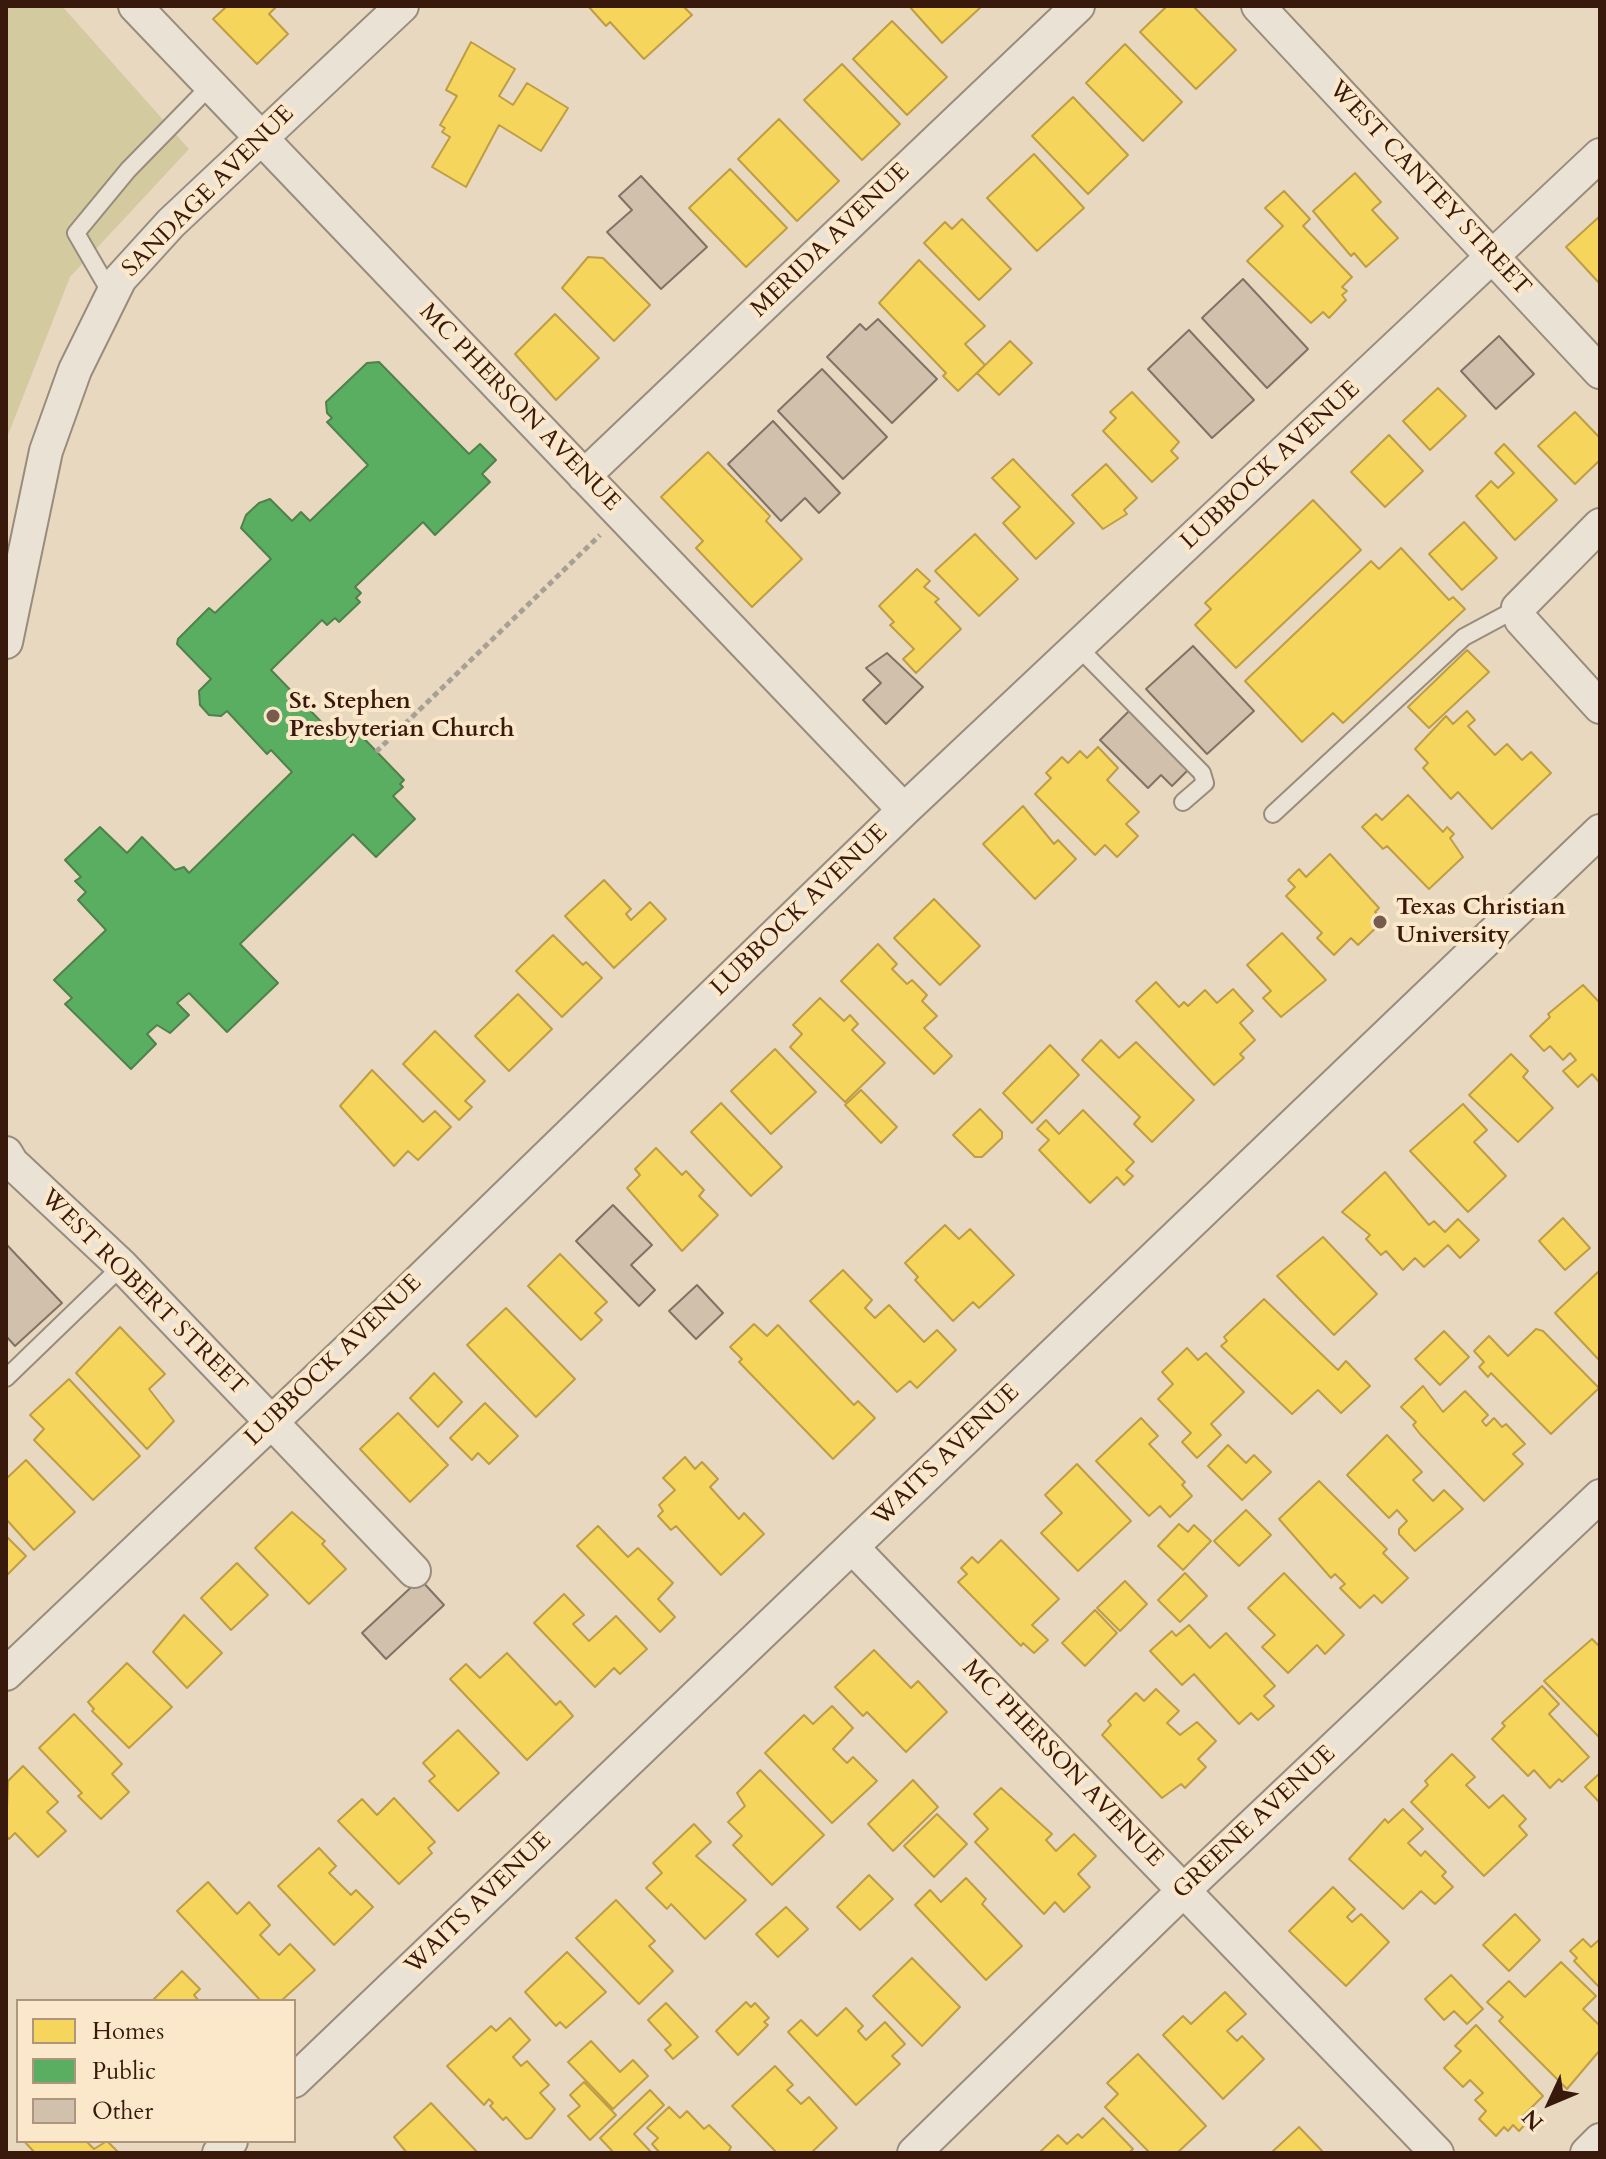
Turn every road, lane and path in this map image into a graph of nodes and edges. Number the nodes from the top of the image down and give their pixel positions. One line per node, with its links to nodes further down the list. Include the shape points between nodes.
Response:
1 (135, 6): 5 (street, MC PHERSON AVENUE)
2 (402, 6): 6 (street, SANDAGE AVENUE)
3 (1078, 6): 11 (street, MERIDA AVENUE)
4 (1258, 6): 8 (street, WEST CANTEY STREET)
5 (211, 85): 6 (street, MC PHERSON AVENUE); 9 (lane, via 128,170 76,233)
6 (261, 138): 9 (street, SANDAGE AVENUE, via 171,223); 11 (street, MC PHERSON AVENUE)
7 (1600, 155): 8 (street, LUBBOCK AVENUE)
8 (1493, 258): 10 (street, WEST CANTEY STREET); 16 (street, LUBBOCK AVENUE)
9 (112, 295): 15 (street, SANDAGE AVENUE, via 75,370 46,451)
10 (1600, 372)
11 (584, 476): 12 (street, MC PHERSON AVENUE)
12 (621, 515): 18 (path); 20 (street, MC PHERSON AVENUE)
13 (1600, 525): 14 (street)
14 (1518, 608): 17 (street, via 1521,620); 21 (lane, via 1464,637)
15 (6, 642)
16 (1078, 647): 19 (lane, via 1202,773 1205,783); 20 (street, LUBBOCK AVENUE)
17 (1600, 707)
18 (376, 752)
19 (1183, 802)
20 (904, 810): 26 (street, LUBBOCK AVENUE)
21 (1273, 814)
22 (1600, 831): 28 (street, WAITS AVENUE)
23 (8, 1160): 24 (street, WEST ROBERT STREET)
24 (122, 1266): 25 (lane); 26 (street, WEST ROBERT STREET)
25 (6, 1378)
26 (271, 1421): 29 (street, WEST ROBERT STREET); 30 (street, LUBBOCK AVENUE)
27 (1600, 1496): 31 (street, GREENE AVENUE)
28 (852, 1547): 31 (street, MC PHERSON AVENUE); 32 (street, WAITS AVENUE)
29 (414, 1571)
30 (6, 1674)
31 (1184, 1890): 34 (street, GREENE AVENUE); 35 (street, MC PHERSON AVENUE)
32 (296, 2079)
33 (1600, 2140): 36 (street)
34 (914, 2153)
35 (1437, 2153)
36 (1587, 2153)

